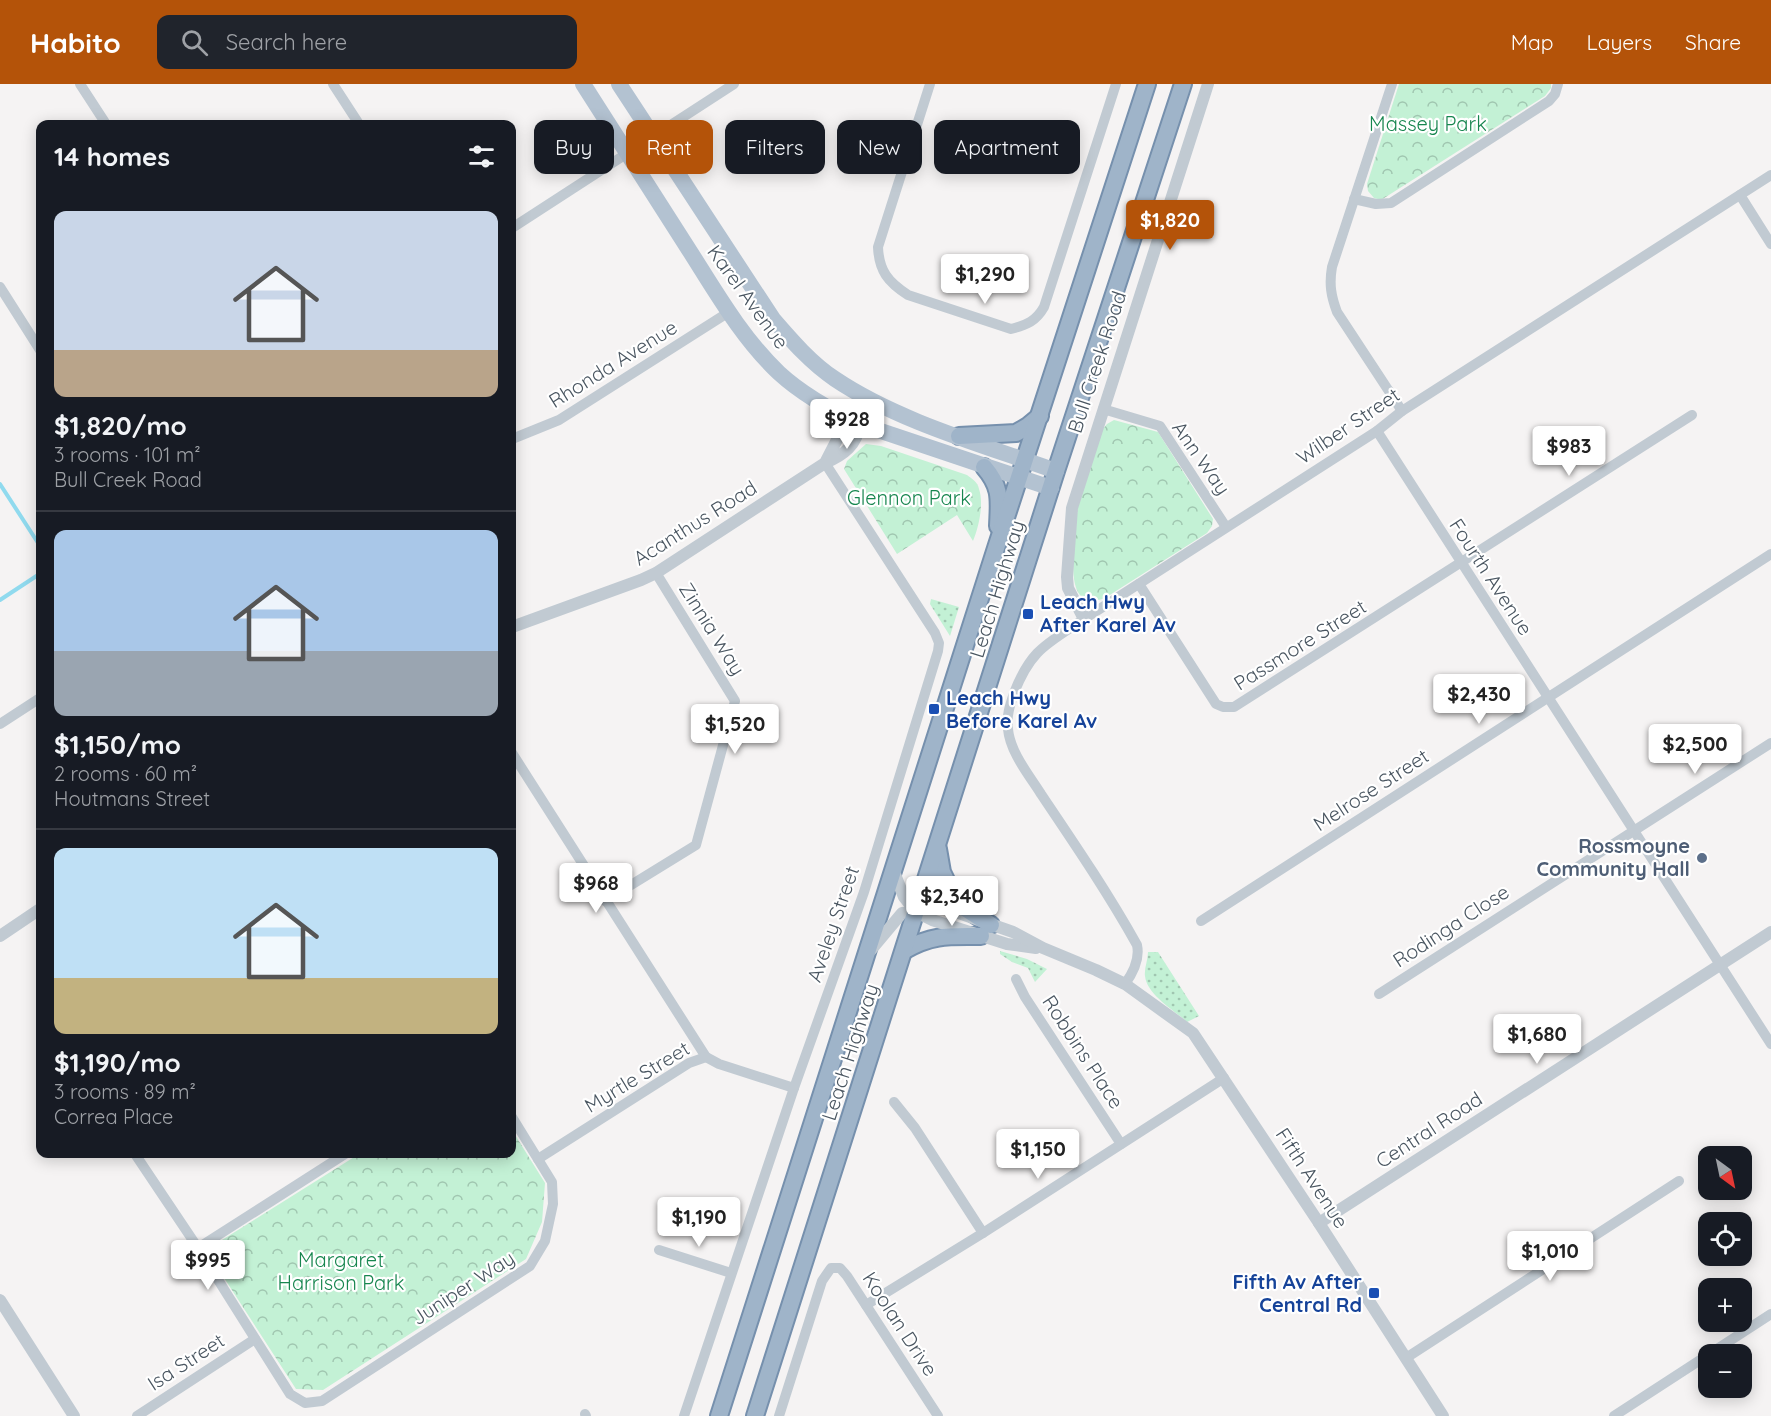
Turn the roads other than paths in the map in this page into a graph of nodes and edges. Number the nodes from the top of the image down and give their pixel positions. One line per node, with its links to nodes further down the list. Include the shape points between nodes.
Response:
1 (80, 84): 13 (street)
2 (333, 84): 14 (street)
3 (583, 84): 17 (main road, Karel Avenue)
4 (620, 84): 15 (main road, Karel Avenue)
5 (734, 84): 16 (street)
6 (930, 84): 7 (street, via 878,247 883,273 908,295 1011,329 1038,317 1044,307)
7 (1116, 84)
8 (1146, 84): 34 (highway, Leach Highway)
9 (1183, 84): 42 (highway, Leach Highway)
10 (1208, 84): 30 (street, Bull Creek Road)
11 (1392, 84): 23 (street)
12 (1558, 84): 23 (street, via 1556,94 1548,101 1391,203)
13 (103, 120)
14 (356, 120)
15 (643, 120)
16 (677, 120)
17 (626, 151)
18 (626, 154): 24 (street)
19 (640, 174): 27 (main road, Karel Avenue)
20 (678, 174): 29 (main road, Karel Avenue, via 773,319 818,366)
21 (1771, 175): 22 (street, Wilber Street)
22 (1740, 195): 25 (street); 31 (street, Wilber Street)
23 (1354, 199): 31 (street, via 1332,267 1332,298 1337,312)
24 (516, 225)
25 (1771, 244)
26 (0, 287): 28 (street)
27 (729, 312): 35 (main road, Karel Avenue, via 779,373 830,410); 38 (street, Rhonda Avenue, via 559,420)
28 (36, 344)
29 (849, 388): 32 (main road, Karel Avenue); 35 (main road, via 860,410)
30 (1103, 409): 45 (street, Ann Way, via 1160,426); 51 (street, Bull Creek Road, via 1072,508 1066,577)
31 (1402, 411): 36 (street, Wilber Street)
32 (897, 412): 35 (main road); 37 (main road, Karel Avenue)
33 (1692, 415): 48 (street, Passmore Street)
34 (1040, 416): 37 (highway, via 1016,433); 39 (highway, Leach Highway)
35 (860, 424): 40 (street, Acanthus Road, via 843,428); 41 (main road, Karel Avenue)
36 (1377, 431): 45 (street, Wilber Street); 48 (street, Fourth Avenue)
37 (959, 436): 39 (main road, Karel Avenue)
38 (516, 437)
39 (1026, 460): 42 (main road, Karel Avenue); 43 (highway, Leach Highway)
40 (825, 463): 49 (street, Acanthus Road); 77 (street, Aveley Street, via 939,643 864,892)
41 (984, 467): 43 (main road, Karel Avenue); 46 (highway, via 999,494)
42 (1056, 471): 44 (highway, Leach Highway)
43 (1020, 478): 44 (main road, Karel Avenue); 46 (highway, Leach Highway)
44 (1051, 488): 59 (highway, Leach Highway)
45 (1226, 527): 50 (street, Wilber Street)
46 (997, 545): 60 (highway, Leach Highway)
47 (1771, 554): 53 (street, Melrose Street)
48 (1462, 564): 50 (street, Passmore Street, via 1234,707 1216,704); 53 (street, Fourth Avenue)
49 (656, 573): 52 (street, Acanthus Road); 61 (street, Zinnia Way, via 735,701 696,845)
50 (1139, 584): 51 (street, Wilber Street)
51 (1084, 619): 72 (street, Wilber Street, via 1044,646 1025,667 1011,701 1008,731 1015,751 1137,945 1137,959)
52 (516, 626)
53 (1548, 698): 58 (street, Fourth Avenue); 64 (street, Melrose Street)
54 (36, 701): 55 (street)
55 (0, 724)
56 (1771, 743): 58 (street, Rodinga Close)
57 (516, 759): 61 (street)
58 (1634, 831): 70 (street, Fourth Avenue); 73 (street, Rodinga Close)
59 (937, 846): 63 (highway, Leach Highway); 65 (highway, via 942,872 957,903)
60 (894, 872): 63 (street, via 904,897); 69 (highway, Leach Highway)
61 (605, 901): 75 (street)
62 (36, 912): 67 (street)
63 (916, 912): 65 (street, Fifth Avenue, via 932,920); 68 (highway, Leach Highway); 69 (street, via 902,913)
64 (1201, 921)
65 (986, 930): 68 (highway, via 926,939); 72 (street, Fifth Avenue, via 1007,944 1043,948)
66 (1771, 932): 70 (street, Central Road)
67 (0, 936)
68 (905, 950): 99 (highway, Leach Highway)
69 (868, 953): 98 (highway, Leach Highway)
70 (1720, 965): 74 (street, Fourth Avenue); 85 (street, Central Road)
71 (1016, 979): 80 (street, Robbins Place)
72 (1125, 984): 76 (street, Fifth Avenue, via 1193,1033)
73 (1379, 994)
74 (1771, 1044)
75 (706, 1057): 77 (street, Myrtle Street); 83 (street, Myrtle Street, via 688,1063)
76 (1224, 1078): 80 (street); 85 (street, Fifth Avenue)
77 (794, 1088): 89 (street, Aveley Street)
78 (894, 1102): 86 (street)
79 (516, 1124): 83 (street, Juniper Way)
80 (1120, 1144): 86 (street)
81 (138, 1158): 87 (street)
82 (339, 1158): 87 (street)
83 (538, 1159): 93 (street, Juniper Way, via 552,1182 553,1204 545,1241 530,1266 322,1401 305,1403 290,1394)
84 (1678, 1181): 94 (street)
85 (1319, 1223): 94 (street, Fifth Avenue)
86 (983, 1233): 91 (street)
87 (198, 1248): 93 (street)
88 (659, 1250): 89 (street)
89 (731, 1274): 97 (street, Aveley Street)
90 (0, 1300): 95 (street)
91 (866, 1305): 100 (street, Koolan Drive, via 840,1268 831,1268 825,1274); 101 (street, Koolan Drive)
92 (1771, 1314): 103 (street)
93 (255, 1339): 96 (street, Isa Street)
94 (1406, 1358): 102 (street, Fifth Avenue)
95 (74, 1416)
96 (137, 1416)
97 (684, 1416)
98 (719, 1416)
99 (755, 1416)
100 (779, 1416)
101 (938, 1416)
102 (1443, 1416)
103 (1614, 1416)

